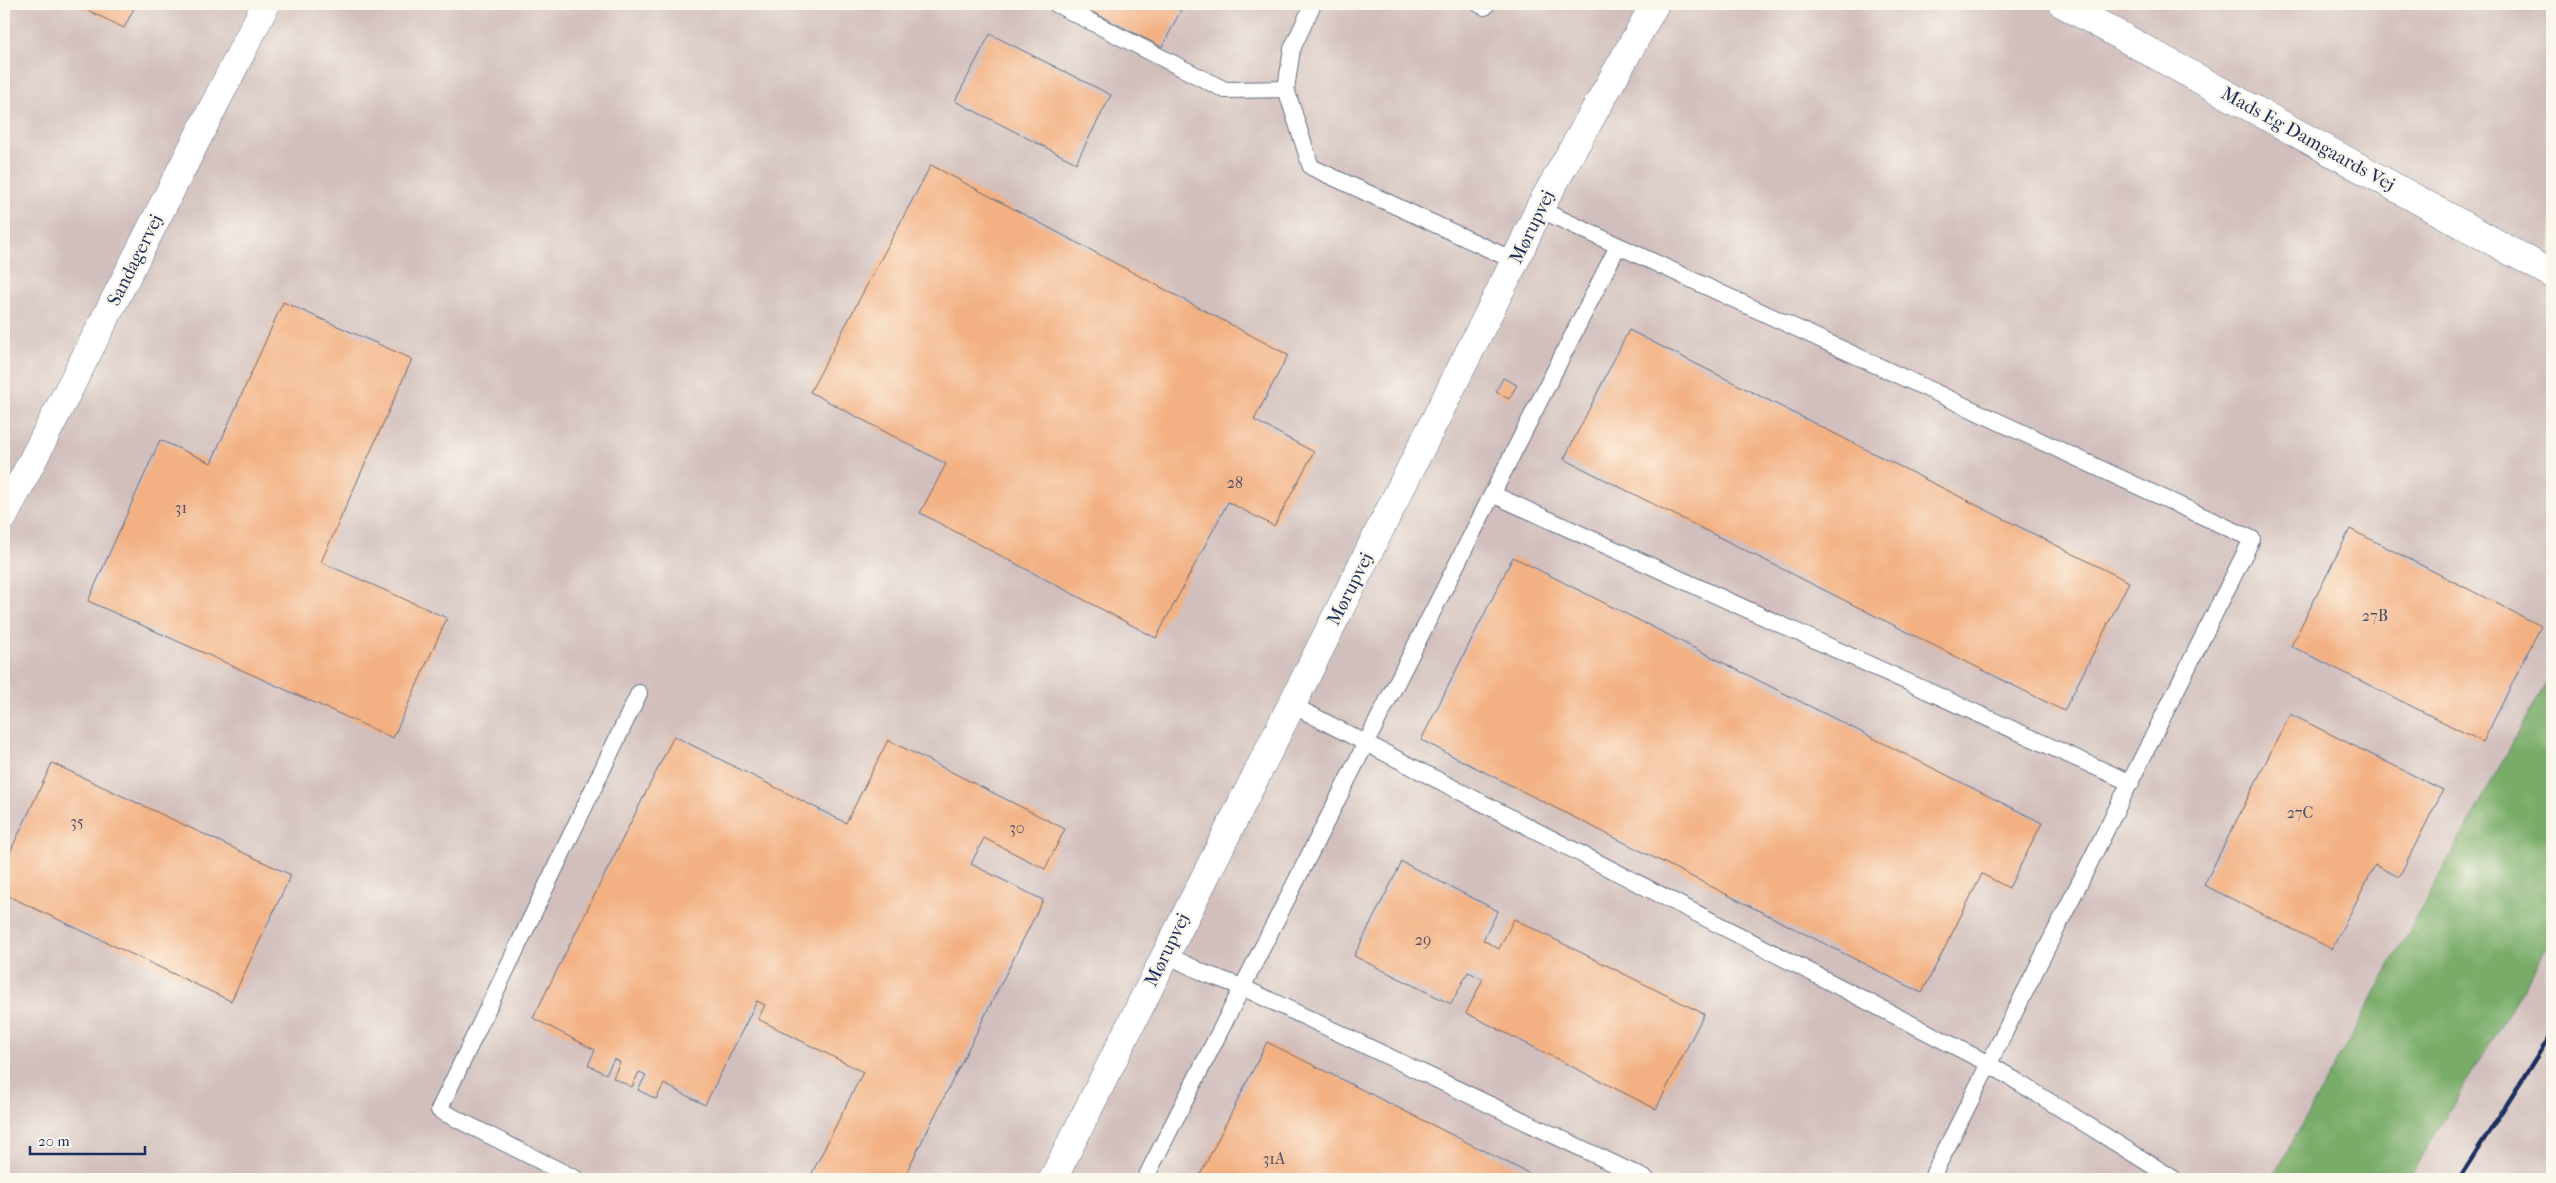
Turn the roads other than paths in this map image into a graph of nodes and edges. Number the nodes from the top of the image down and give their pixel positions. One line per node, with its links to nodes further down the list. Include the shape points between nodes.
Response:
1 (266, 4): 14 (street, Sandagervej)
2 (1056, 4): 8 (lane, via 1226,90)
3 (1313, 4): 8 (lane, via 1292,49)
4 (1479, 4): 5 (lane, via 1485,7)
5 (1486, 4)
6 (1655, 4): 9 (street, Mørupvej)
7 (2063, 4): 12 (street, Mads Eg Damgaards Vej)
8 (1286, 89): 11 (lane, via 1311,167)
9 (1539, 209): 10 (lane); 11 (street, Mørupvej)
10 (1618, 246): 13 (lane); 18 (lane, via 2252,539)
11 (1515, 261): 16 (street, Mørupvej)
12 (2552, 274)
13 (1492, 494): 17 (lane); 18 (lane)
14 (4, 516)
15 (639, 693): 22 (lane, via 439,1110)
16 (1292, 705): 17 (lane); 19 (street, Mørupvej)
17 (1368, 743): 20 (lane); 21 (lane)
18 (2131, 783): 21 (lane)
19 (1165, 954): 20 (lane); 23 (street, Mørupvej)
20 (1242, 987): 24 (lane); 25 (lane)
21 (1990, 1064): 26 (lane); 27 (lane)
22 (576, 1179)
23 (1053, 1179)
24 (1145, 1179)
25 (1646, 1179)
26 (1931, 1179)
27 (2174, 1179)

